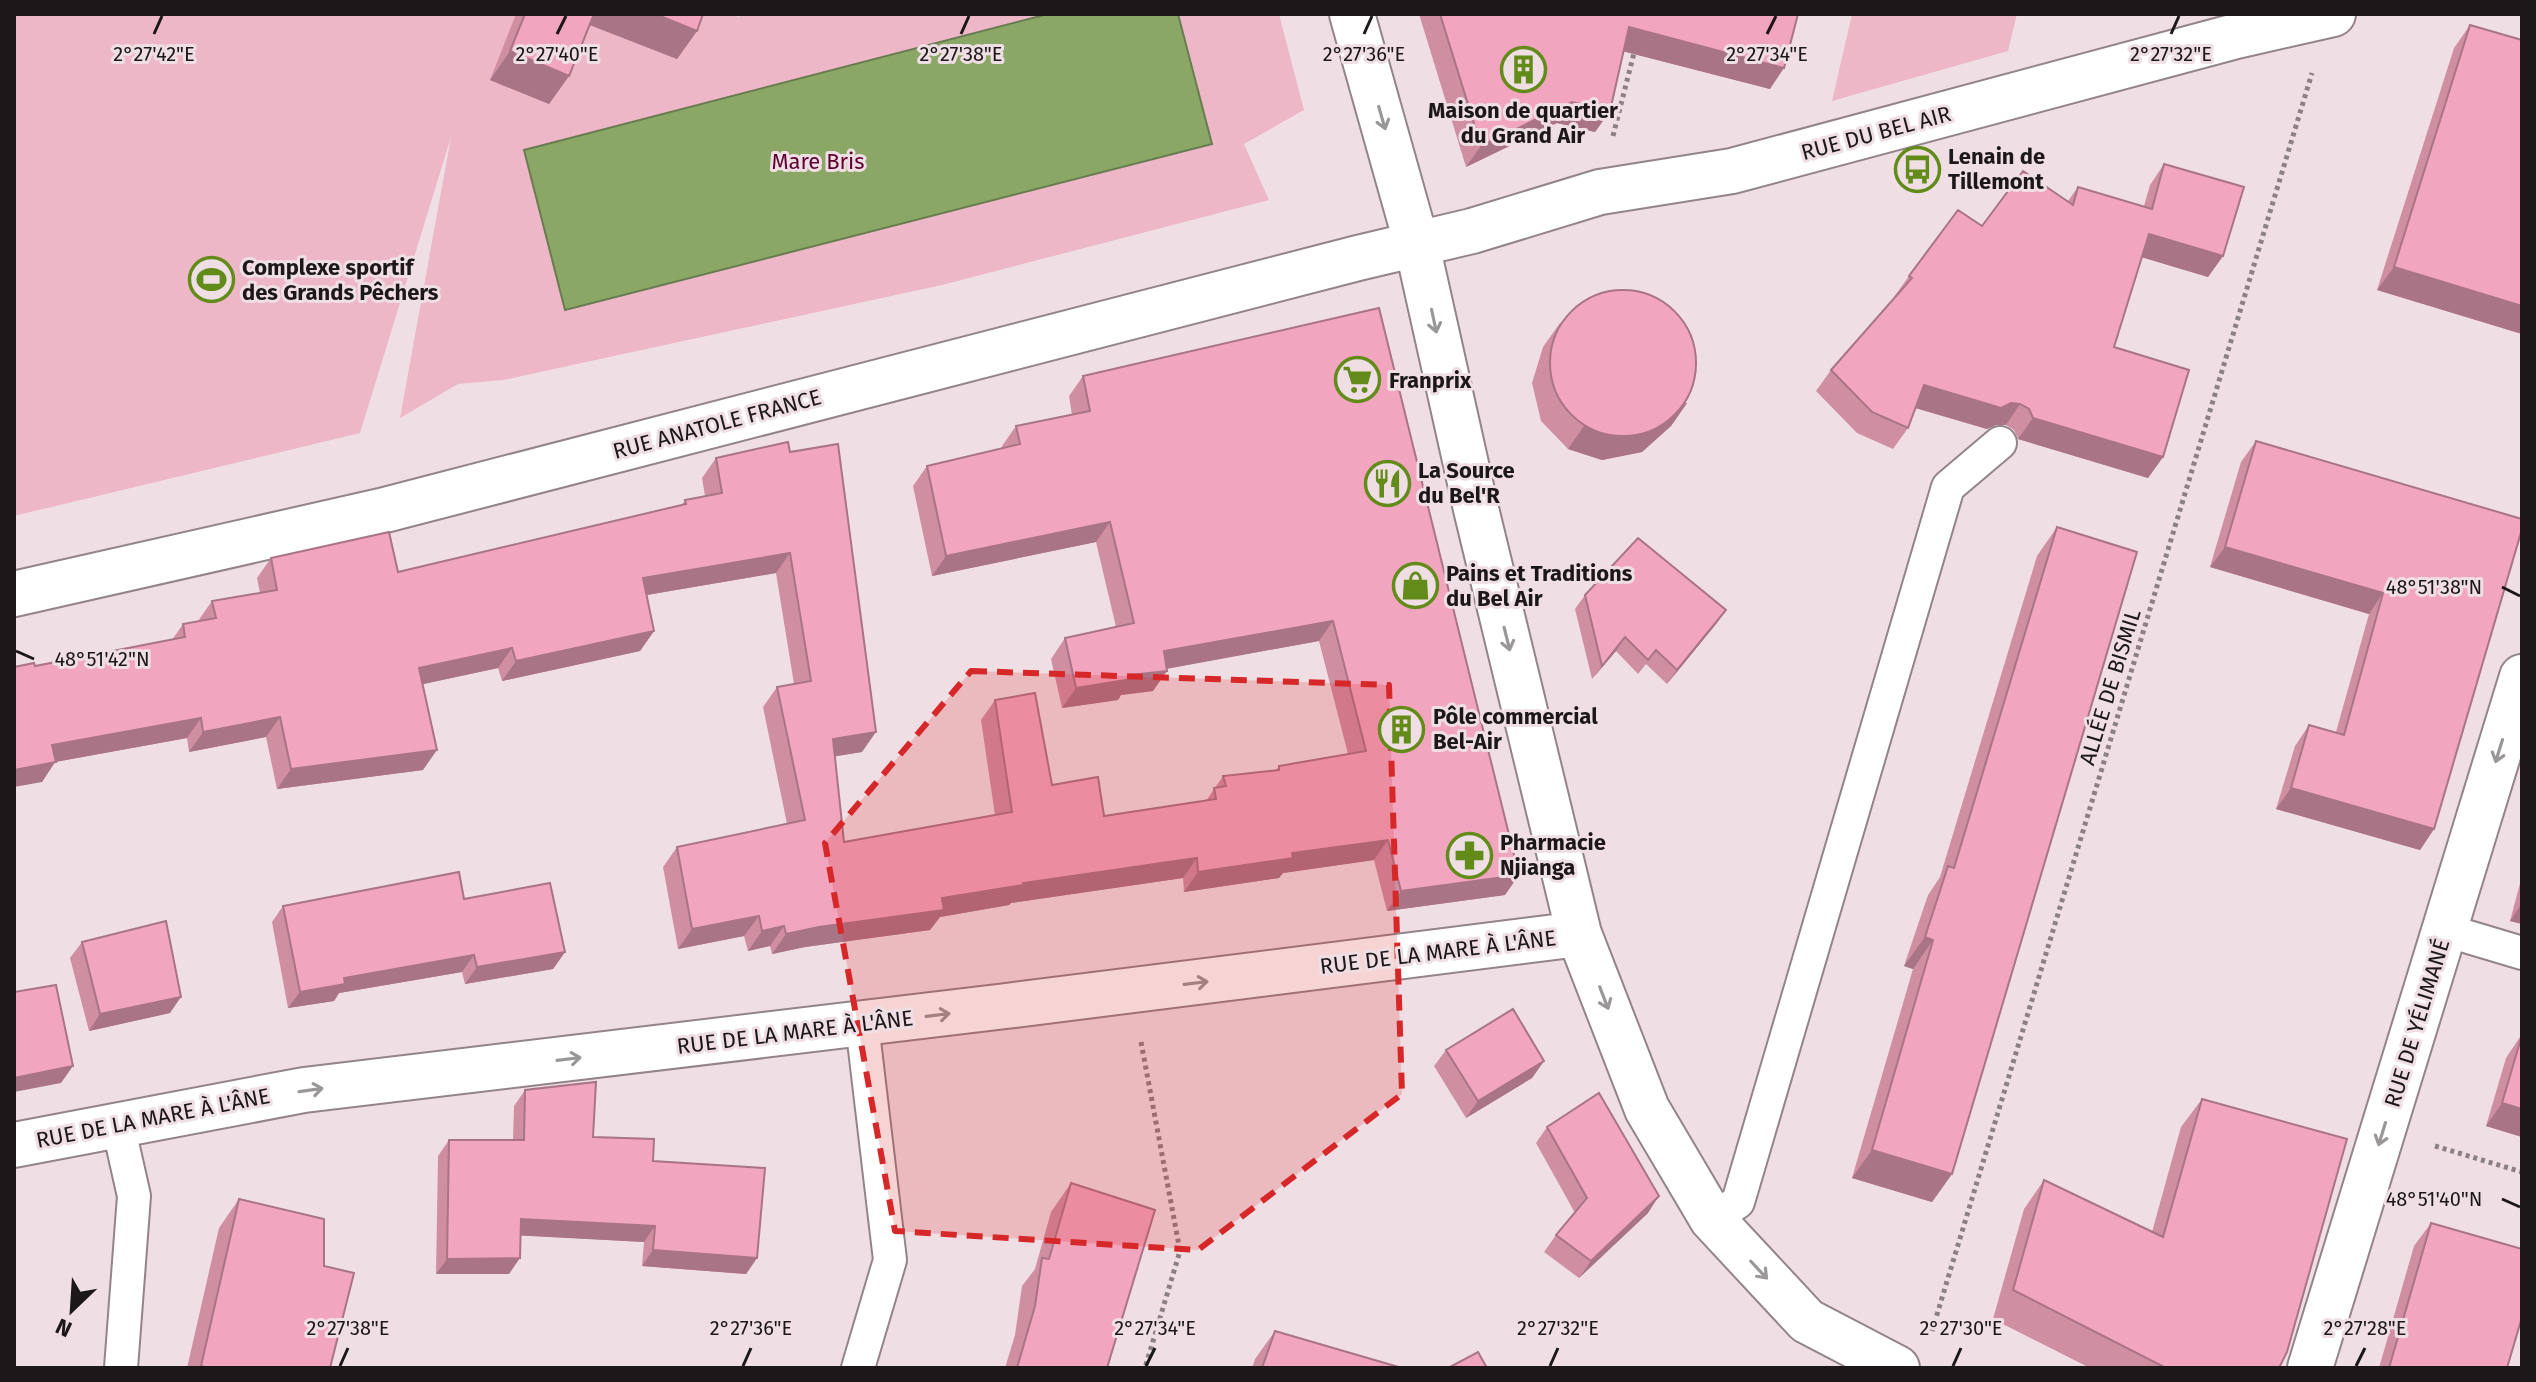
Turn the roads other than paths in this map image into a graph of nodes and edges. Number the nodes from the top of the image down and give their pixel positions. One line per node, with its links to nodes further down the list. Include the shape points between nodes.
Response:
1 (1352, 14): 4 (street, one-way to 4)
2 (2332, 14): 3 (street, RUE DU BEL AIR)
3 (2239, 25): 4 (street, RUE DU BEL AIR, via 1732,171 1600,192)
4 (1417, 245): 6 (street, RUE ANATOLE FRANCE, via 381,511); 9 (street, one-way to 9)
5 (2000, 443): 14 (lane, via 1948,487 1738,1202)
6 (14, 594)
7 (2522, 677): 8 (street, RUE DE YÉLIMANÉ, one-way to 8)
8 (2445, 930): 10 (lane); 18 (street, RUE DE YÉLIMANÉ, one-way to 18)
9 (1579, 934): 11 (street, RUE DE LA MARE À L'ÂNE, one-way to 9); 14 (street, one-way to 14, via 1647,1109)
10 (2522, 953)
11 (862, 1024): 12 (street, RUE DE LA MARE À L'ÂNE, one-way to 11, via 304,1090); 16 (lane, via 890,1260)
12 (118, 1125): 13 (street, RUE DE LA MARE À L'ÂNE); 15 (lane, via 134,1196)
13 (14, 1145)
14 (1712, 1219): 17 (street, one-way to 17, via 1807,1321)
15 (121, 1368)
16 (858, 1368)
17 (1897, 1368)
18 (2310, 1368)

